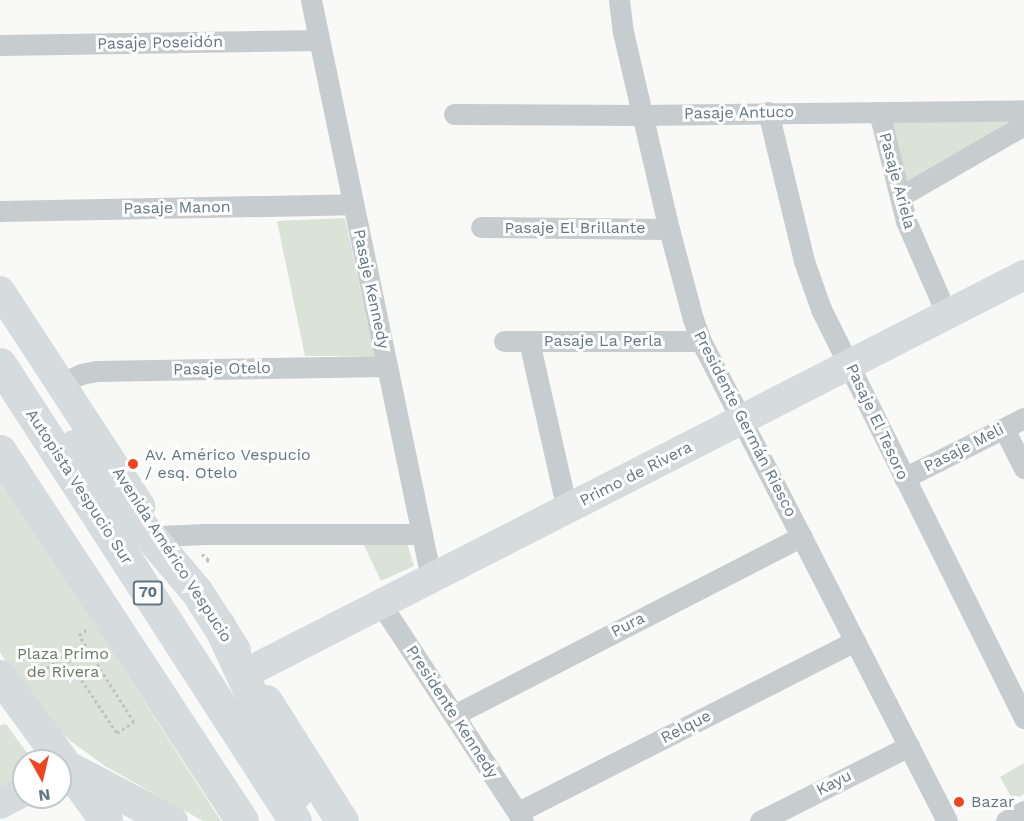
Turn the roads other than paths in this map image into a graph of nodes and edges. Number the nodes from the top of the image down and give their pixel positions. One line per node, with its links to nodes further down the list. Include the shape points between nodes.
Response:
1 (311, 0): 3 (street, Pasaje Kennedy)
2 (619, 0): 9 (street, Presidente Germán Riesco)
3 (319, 40): 4 (street, Pasaje Poseidón); 12 (street, Pasaje Kennedy)
4 (0, 45)
5 (1024, 110): 7 (street, Pasaje Antuco)
6 (768, 112): 7 (street, Pasaje Antuco); 9 (street, Pasaje Antuco); 24 (street, Pasaje El Tesoro, via 811,284)
7 (879, 112): 11 (street, Pasaje Ariela)
8 (454, 114): 9 (street, Pasaje Antuco)
9 (642, 115): 15 (street, Presidente Germán Riesco)
10 (1024, 125): 11 (street)
11 (901, 196): 18 (street, Pasaje Ariela, via 911,234)
12 (353, 204): 13 (street, Pasaje Manon); 25 (street, Pasaje Kennedy)
13 (0, 211)
14 (481, 227): 15 (street, Pasaje El Brillante)
15 (669, 229): 21 (street, Presidente Germán Riesco)
16 (1024, 275): 18 (street, Primo de Rivera)
17 (0, 291): 26 (street, Avenida Américo Vespucio)
18 (946, 315): 24 (street, Primo de Rivera)
19 (504, 341): 20 (street, Pasaje La Perla)
20 (530, 341): 21 (street, Pasaje La Perla); 33 (street)
21 (701, 341): 28 (street, Presidente Germán Riesco)
22 (0, 357): 38 (main road)
23 (0, 364): 55 (main road, Autopista Vespucio Sur / 70)
24 (850, 364): 28 (street, Primo de Rivera); 32 (street, Pasaje El Tesoro)
25 (387, 366): 26 (street, Pasaje Otelo, via 96,371); 34 (street, Pasaje Kennedy)
26 (59, 384): 35 (street, Avenida Américo Vespucio)
27 (1024, 418): 29 (street, Pasaje Meli)
28 (741, 420): 33 (street, Primo de Rivera); 36 (street, Presidente Germán Riesco)
29 (1004, 429): 31 (street); 32 (street, Pasaje Meli)
30 (0, 451): 54 (main road, 70)
31 (1024, 468)
32 (904, 478): 45 (street, Pasaje El Tesoro)
33 (567, 509): 37 (street, Primo de Rivera)
34 (422, 534): 35 (street); 37 (street, Pasaje Kennedy)
35 (160, 536): 38 (street, Avenida Américo Vespucio)
36 (802, 536): 41 (street, Presidente Germán Riesco); 44 (street, Pura)
37 (431, 578): 39 (street, Primo de Rivera)
38 (196, 592): 40 (main road, Avenida Américo Vespucio)
39 (381, 604): 42 (street, Primo de Rivera); 44 (street, Presidente Kennedy)
40 (219, 625): 42 (main road, Avenida Américo Vespucio); 56 (main road)
41 (855, 641): 46 (street, Presidente Germán Riesco); 51 (street, Relque)
42 (248, 672): 57 (main road, Avenida Américo Vespucio)
43 (6, 684): 47 (main road)
44 (454, 714): 51 (street, Presidente Kennedy)
45 (1024, 718)
46 (909, 746): 58 (street, Kayu); 59 (street, Presidente Germán Riesco)
47 (50, 749)
48 (72, 774): 53 (main road)
49 (72, 780): 52 (main road)
50 (1024, 811): 60 (street)
51 (520, 817)
52 (106, 821)
53 (171, 821)
54 (242, 821)
55 (295, 821)
56 (310, 821)
57 (342, 821)
58 (760, 821)
59 (947, 821)
60 (1006, 821)

